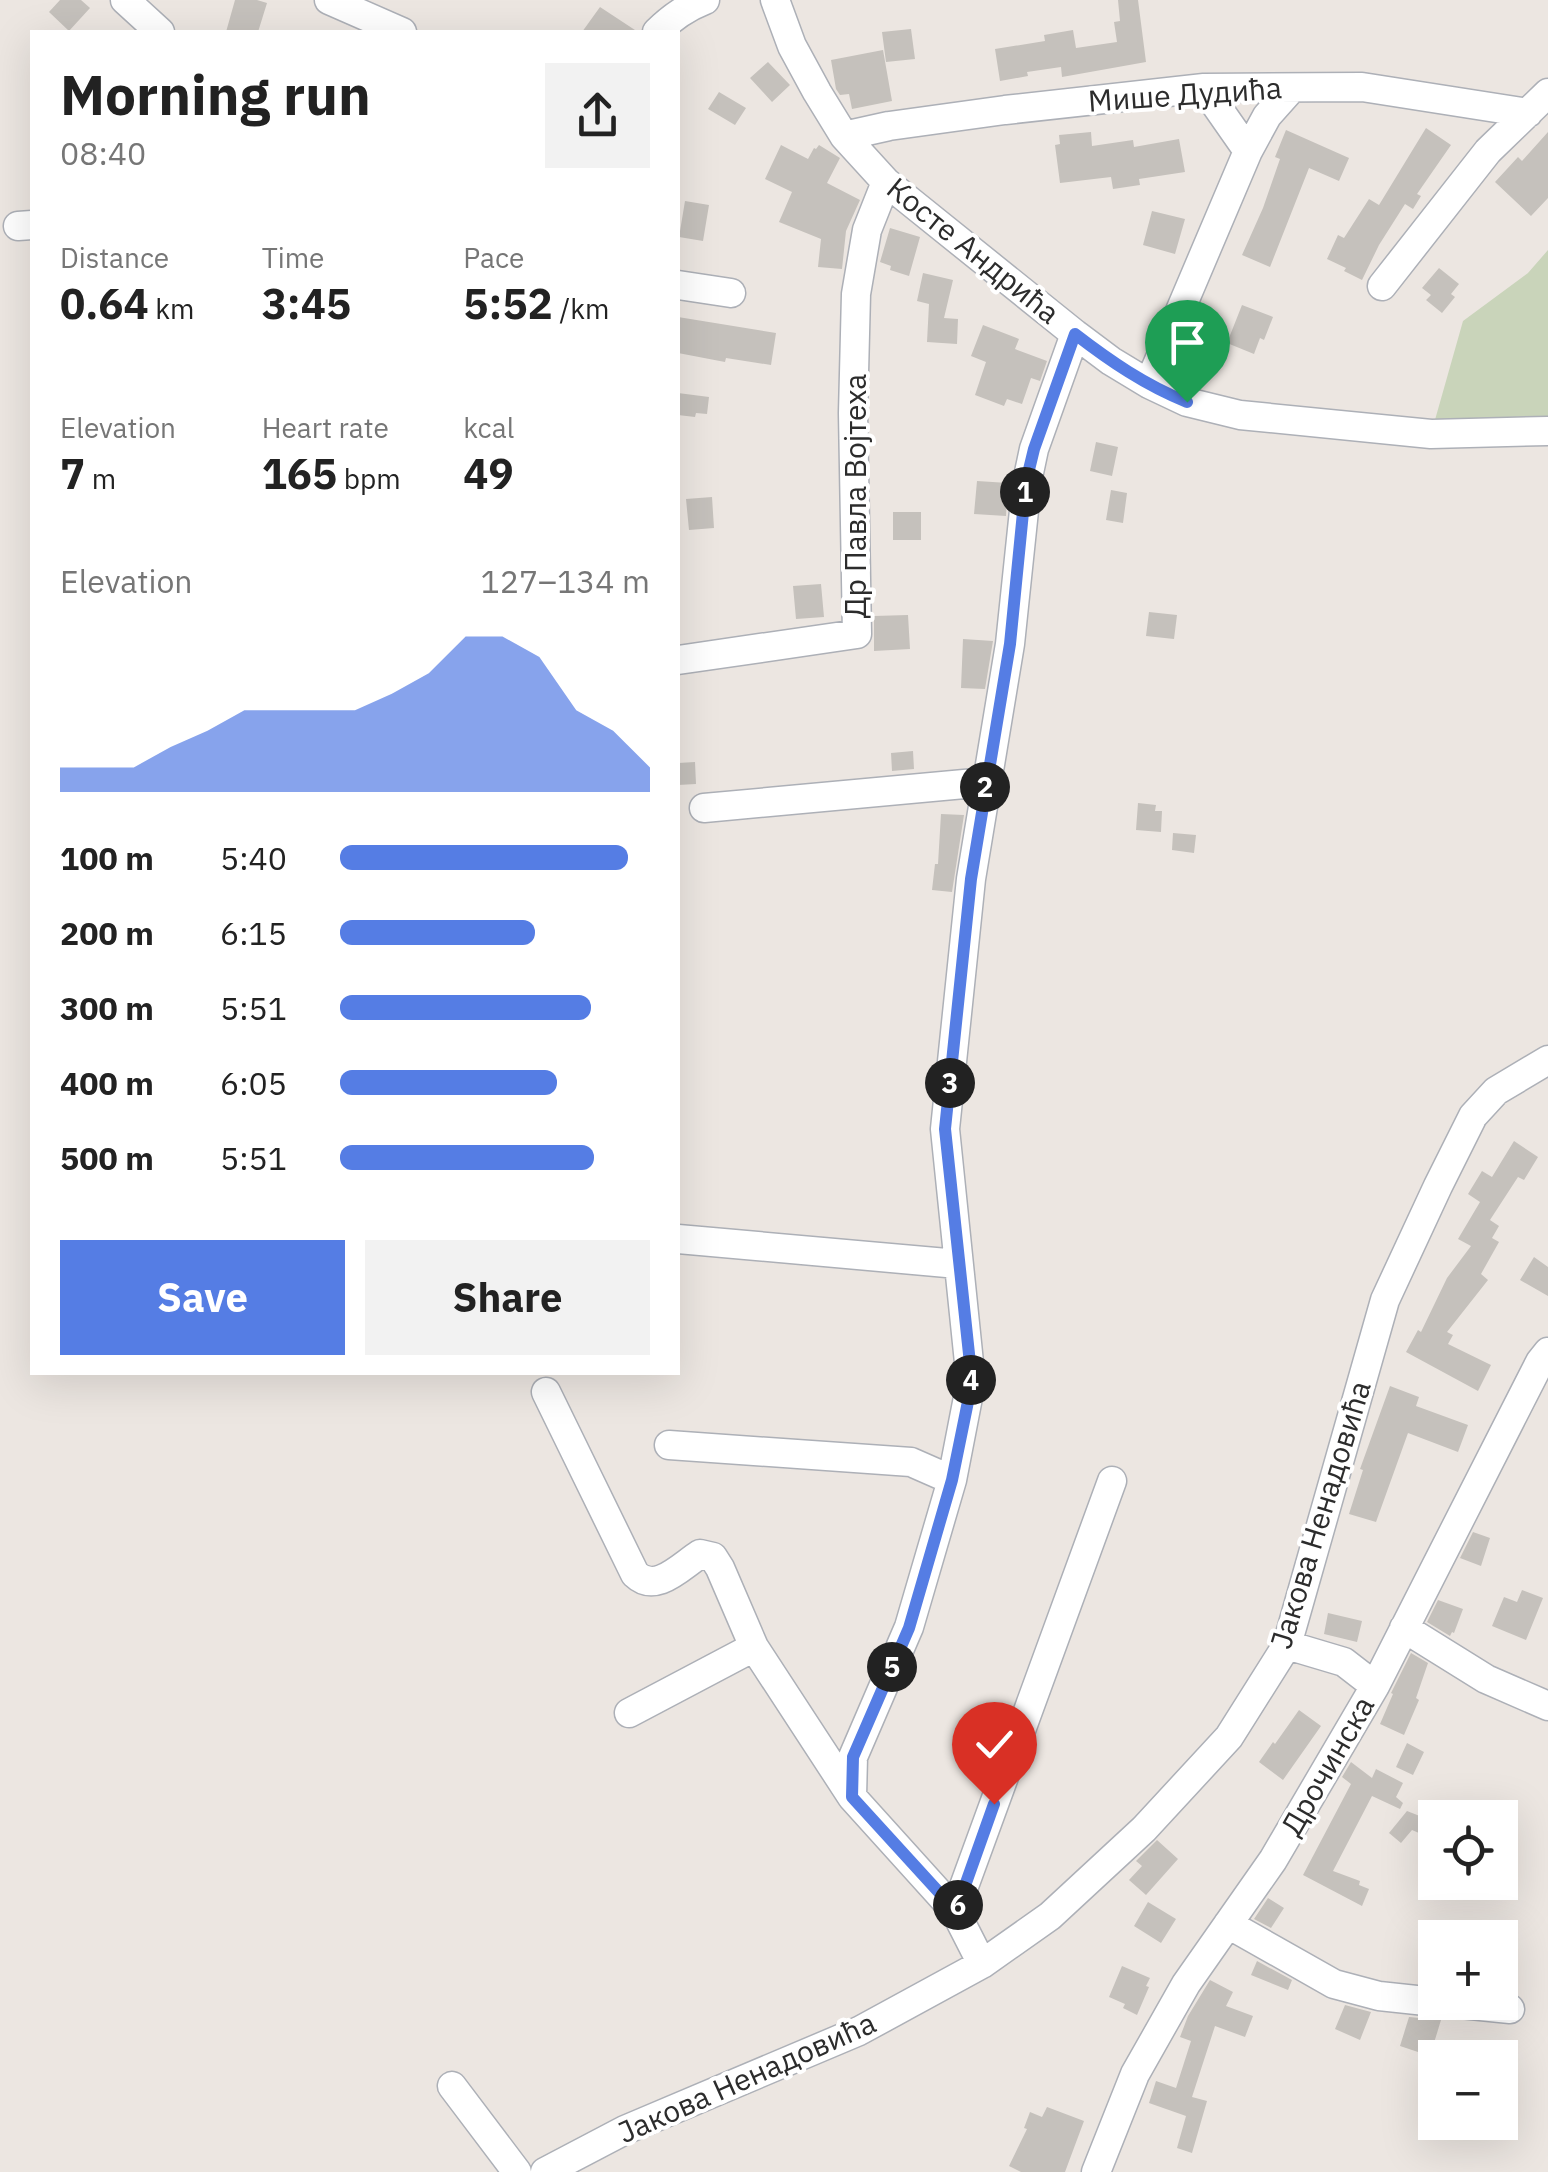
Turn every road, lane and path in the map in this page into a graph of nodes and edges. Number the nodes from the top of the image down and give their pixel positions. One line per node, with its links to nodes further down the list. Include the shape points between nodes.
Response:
1 (125, 0): 5 (street)
2 (329, 0): 6 (street)
3 (705, 0): 7 (street)
4 (775, 0): 11 (street, Косте Андрића, via 792,46)
5 (158, 30)
6 (397, 30)
7 (660, 30)
8 (1204, 88): 9 (street, Мише Дудића); 11 (street, Мише Дудића); 12 (street)
9 (1292, 88): 10 (street, Мише Дудића, via 1362,87); 12 (street)
10 (1538, 103): 15 (street, via 1488,151)
11 (844, 136): 13 (street, Косте Андрића)
12 (1248, 151): 18 (street)
13 (886, 182): 17 (street, Косте Андрића); 20 (street, Др Павла Војтеха, via 867,230 856,294 857,634)
14 (680, 284): 16 (street)
15 (1382, 286)
16 (731, 293)
17 (1075, 334): 18 (street, Косте Андрића); 21 (street, via 1026,482 1010,644)
18 (1149, 384): 19 (street, Косте Андрића, via 1240,415 1431,434)
19 (1548, 430)
20 (680, 660)
21 (986, 782): 22 (street); 25 (street, via 945,1129)
22 (704, 808)
23 (1548, 1060): 32 (street, Јакова Ненадовића, via 1496,1091 1472,1116 1385,1300)
24 (680, 1239): 25 (street)
25 (958, 1264): 29 (street, via 972,1382)
26 (1548, 1352): 31 (street, Дрочинска)
27 (546, 1392): 33 (street, via 634,1574 658,1582 700,1554 712,1557)
28 (669, 1445): 29 (street, via 911,1462)
29 (952, 1480): 37 (street, via 909,1628 853,1757)
30 (1112, 1481): 38 (street)
31 (1404, 1628): 34 (street, Дрочинска); 35 (street, via 1486,1679)
32 (1288, 1645): 34 (street, via 1344,1662); 40 (street, Јакова Ненадовића, via 1229,1737 1144,1829 1050,1916)
33 (754, 1647): 36 (street); 37 (street)
34 (1375, 1686): 39 (street, Дрочинска)
35 (1548, 1706)
36 (630, 1713)
37 (852, 1797): 38 (street)
38 (956, 1911): 40 (street)
39 (1228, 1924): 41 (street, via 1334,1984); 45 (street, Дрочинска, via 1135,2074)
40 (982, 1964): 44 (street, Јакова Ненадовића, via 859,2031 626,2130)
41 (1418, 2000)
42 (452, 2086): 43 (street)
43 (517, 2172)
44 (545, 2172)
45 (1096, 2172)

